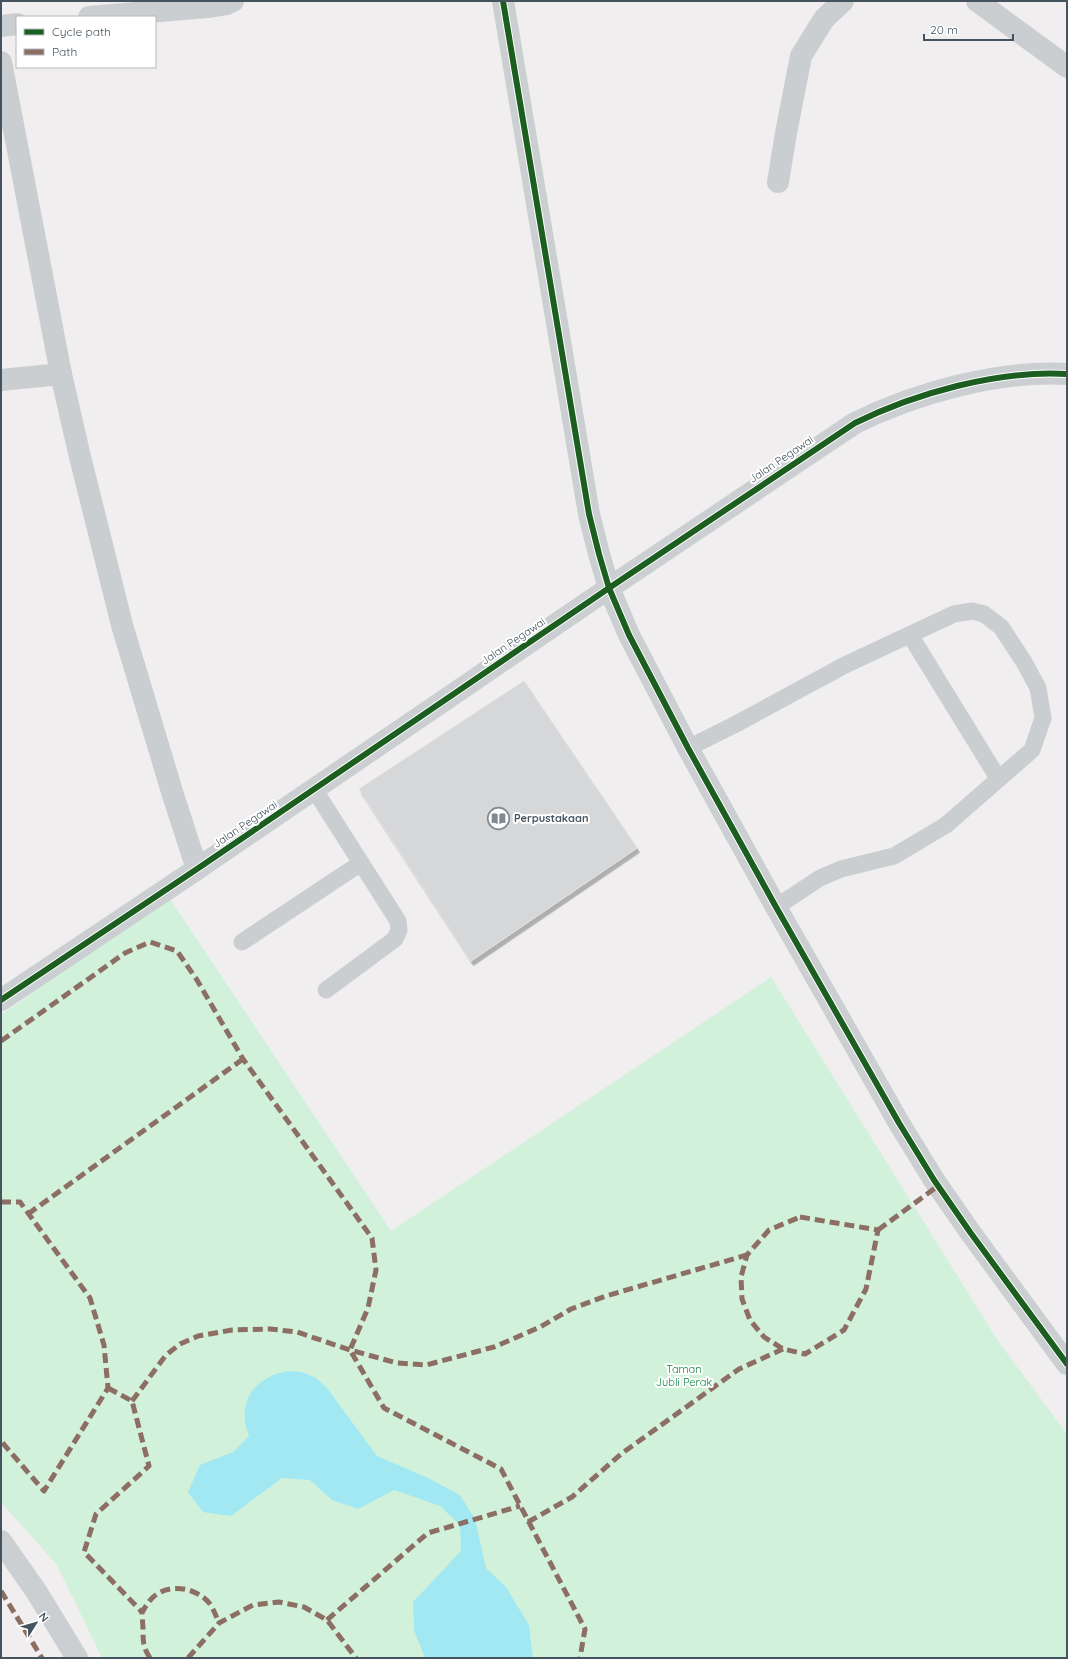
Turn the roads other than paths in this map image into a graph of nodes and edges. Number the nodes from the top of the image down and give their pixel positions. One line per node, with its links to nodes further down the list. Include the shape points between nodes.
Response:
1 (233, 1): 5 (street, via 207,7)
2 (503, 1): 14 (street, via 589,514)
3 (843, 1): 10 (street, via 824,19 801,56)
4 (977, 1): 9 (street)
5 (101, 16)
6 (16, 24): 7 (street)
7 (1, 26)
8 (1, 62): 11 (street)
9 (1067, 67)
10 (778, 182)
11 (61, 374): 13 (street); 20 (street, via 122,625)
12 (1067, 374): 14 (street, Jalan Pegawai, via 1009,376 946,389 884,409 827,441)
13 (1, 380)
14 (609, 588): 16 (street, via 629,635); 18 (street, Jalan Pegawai)
15 (910, 635): 16 (lane, via 845,664); 17 (lane); 17 (lane, via 954,614 972,610 984,614 1001,627 1024,662 1038,688 1043,718 1032,750)
16 (688, 748): 21 (street)
17 (998, 778): 21 (lane, via 946,825 894,856 841,869 820,878)
18 (314, 789): 19 (lane); 20 (street, Jalan Pegawai)
19 (361, 863): 22 (lane); 23 (lane, via 398,921 398,930 395,938)
20 (197, 869): 24 (street, Jalan Pegawai)
21 (776, 908): 25 (street, via 934,1180)
22 (242, 942)
23 (326, 990)
24 (1, 1000)
25 (1067, 1364)
26 (1, 1541): 27 (street, via 36,1591)
27 (77, 1658)

